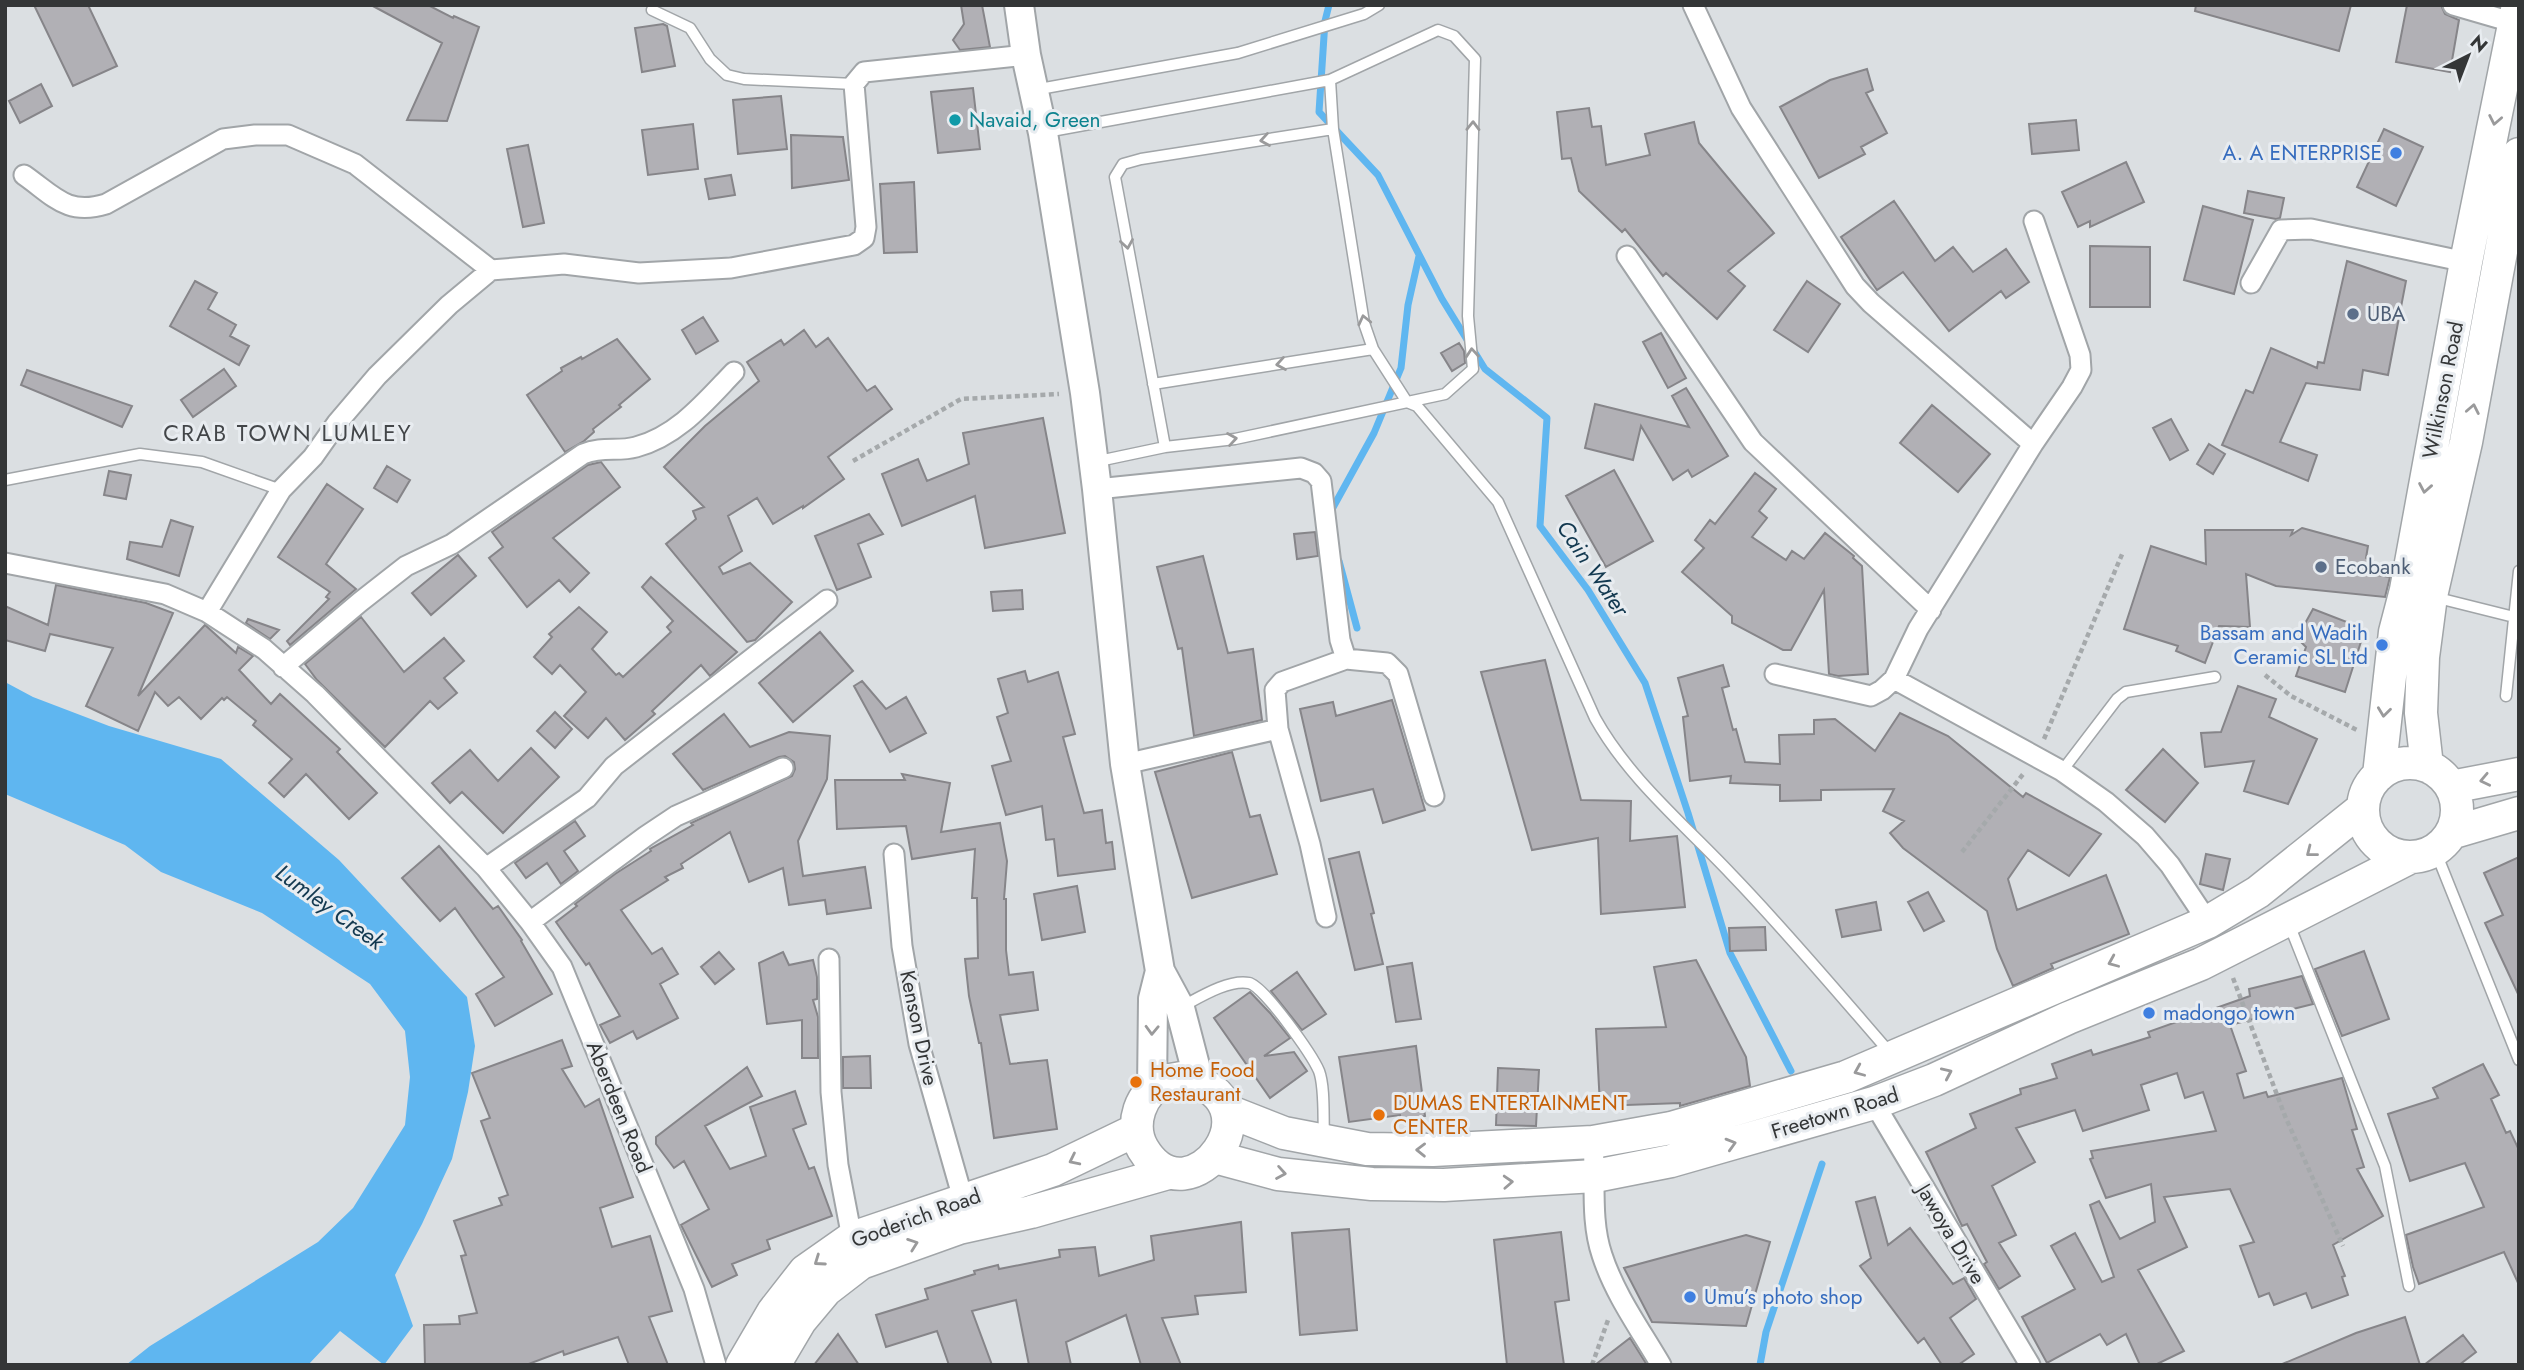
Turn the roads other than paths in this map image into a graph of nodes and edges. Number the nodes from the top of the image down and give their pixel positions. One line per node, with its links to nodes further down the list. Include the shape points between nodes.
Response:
1 (1019, 5): 7 (main road)
2 (1379, 5): 10 (lane, via 1364,15 1237,53)
3 (1693, 5): 24 (street, via 1741,108 1855,286)
4 (2453, 5): 6 (street)
5 (652, 10): 9 (lane, via 690,28 727,75)
6 (2516, 14): 17 (main road, Wilkinson Road, one-way to 17)
7 (1026, 55): 9 (street, via 864,72); 10 (main road)
8 (1330, 80): 11 (lane); 12 (lane); 23 (lane, one-way to 8, via 1445,394 1473,369 1468,316 1475,59 1454,36 1438,30)
9 (854, 84): 18 (street, via 866,227 864,238 854,244 730,268 639,273 564,264)
10 (1033, 90): 12 (main road)
11 (1333, 129): 20 (lane, one-way to 11, via 1364,323); 22 (lane, one-way to 22, via 1123,164 1115,177)
12 (1042, 133): 26 (main road)
13 (2519, 154): 31 (main road, Wilkinson Road, one-way to 13, via 2466,442)
14 (24, 175): 18 (street, via 67,205 87,210 223,139 288,135 355,164)
15 (2034, 221): 24 (street, via 2080,355 2081,370)
16 (1627, 256): 33 (street, via 1753,442)
17 (2466, 262): 19 (street, via 2321,231 2281,230); 31 (main road, Wilkinson Road, one-way to 31)
18 (491, 270): 28 (street, via 377,376)
19 (2251, 283)
20 (1373, 349): 22 (lane, one-way to 22); 23 (lane)
21 (734, 372): 37 (street, via 689,419 652,442 633,448 597,448 583,454 452,544 407,566)
22 (1153, 384): 25 (lane)
23 (1407, 401): 25 (lane, one-way to 23, via 1235,439); 63 (lane, via 1417,406 1498,502 1611,747 1769,914)
24 (2033, 444): 33 (street)
25 (1165, 447): 26 (lane)
26 (1096, 475): 36 (street, via 1301,468 1314,473 1321,481); 43 (main road)
27 (5, 480): 28 (lane, via 140,454 202,461)
28 (281, 491): 34 (street)
29 (5, 563): 34 (street, Aberdeen Road, via 166,594)
30 (2519, 571): 35 (lane)
31 (2418, 593): 35 (lane); 44 (main road, Wilkinson Road); 48 (main road, Wilkinson Road, one-way to 48, via 2395,632)
32 (827, 600): 55 (street, via 614,766 586,798)
33 (1930, 610): 40 (street)
34 (207, 612): 37 (street, Aberdeen Road)
35 (2514, 617): 41 (lane)
36 (1346, 659): 42 (street, via 1282,682 1275,690); 50 (street, via 1387,663 1398,674)
37 (283, 667): 55 (street, Aberdeen Road)
38 (1775, 674): 40 (street, via 1871,696)
39 (2215, 677): 46 (lane, via 2126,692)
40 (1894, 679): 46 (street)
41 (2505, 696)
42 (1278, 729): 43 (street); 56 (street)
43 (1125, 764): 61 (main road)
44 (2427, 766): 48 (main road, via 2406,763); 49 (main road)
45 (783, 768): 58 (street, via 676,816)
46 (2062, 771): 59 (street, via 2145,836)
47 (2519, 774): 49 (main road, one-way to 49)
48 (2379, 775): 51 (main road, via 2368,789)
49 (2451, 787): 53 (main road, via 2457,816)
50 (1434, 796)
51 (2363, 808): 53 (main road, via 2366,827 2376,843 2393,854); 59 (main road, Freetown Road, one-way to 59, via 2258,892)
52 (2519, 813): 53 (main road, Freetown Road)
53 (2432, 847): 57 (main road, Freetown Road); 64 (lane)
54 (894, 854): 75 (street, Kenson Drive, via 902,946 919,1044)
55 (486, 868): 58 (street, Aberdeen Road)
56 (1326, 917)
57 (2287, 920): 67 (main road, Freetown Road, one-way to 57, via 2200,964); 77 (lane, via 2385,1166)
58 (530, 922): 78 (street, Aberdeen Road, via 562,967 582,1013 694,1289)
59 (2208, 922): 63 (main road, Freetown Road, one-way to 63)
60 (829, 958): 76 (street, via 831,1092)
61 (1160, 971): 62 (main road); 66 (main road, one-way to 66, via 1153,999)
62 (1180, 1008): 65 (main road); 70 (lane, via 1217,988 1247,982 1261,988 1320,1073)
63 (1893, 1057): 71 (main road, Freetown Road, one-way to 71, via 1846,1077 1671,1128)
64 (2519, 1060)
65 (1199, 1081): 66 (main road, via 1166,1081); 68 (main road, via 1214,1091)
66 (1152, 1090): 69 (main road, via 1141,1104)
67 (1874, 1103): 74 (main road, Freetown Road, one-way to 67, via 1671,1161); 82 (street, Jawoya Drive)
68 (1228, 1111): 70 (main road, Freetown Road, via 1284,1133); 72 (main road, via 1225,1140)
69 (1136, 1130): 73 (main road, via 1151,1159); 75 (main road, Goderich Road, one-way to 75, via 1053,1170)
70 (1324, 1142): 71 (main road, Freetown Road, one-way to 70, via 1433,1150 1367,1149)
71 (1593, 1142): 74 (street)
72 (1214, 1157): 73 (main road, via 1201,1168); 74 (main road, Freetown Road, one-way to 74, via 1278,1174 1371,1184 1444,1185)
73 (1168, 1172): 80 (main road, Goderich Road, one-way to 73, via 800,1321 826,1290 861,1264 959,1228)
74 (1595, 1176): 81 (street, via 1601,1253 1617,1293)
75 (963, 1199): 76 (main road, Goderich Road)
76 (852, 1238): 79 (main road, Goderich Road, one-way to 79, via 805,1271 773,1312)
77 (2409, 1286)
78 (716, 1365)
79 (743, 1365)
80 (774, 1365)
81 (1661, 1365)
82 (2030, 1365)

